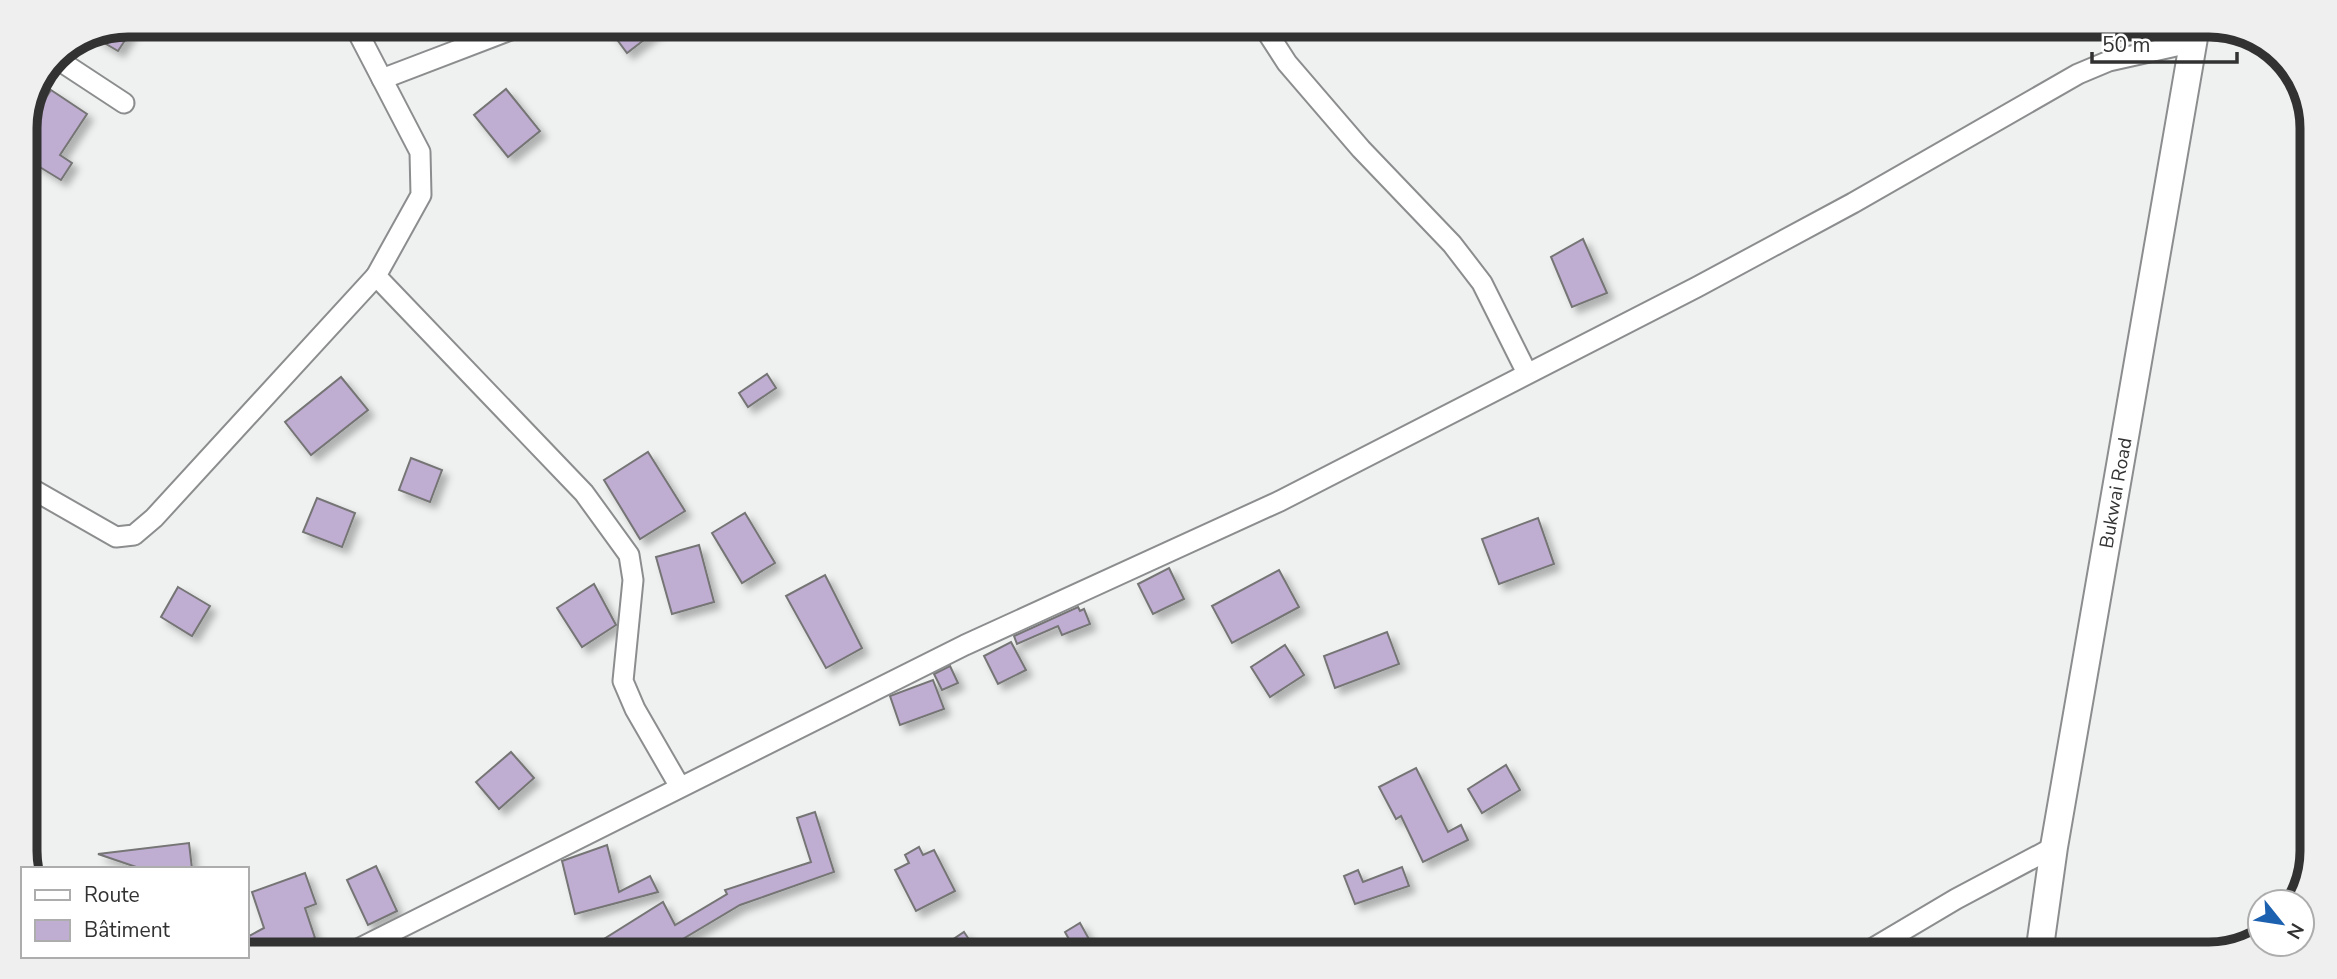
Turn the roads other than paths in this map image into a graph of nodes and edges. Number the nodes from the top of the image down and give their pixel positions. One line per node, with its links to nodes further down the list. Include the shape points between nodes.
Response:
1 (360, 37): 6 (street)
2 (493, 37): 6 (street)
3 (1270, 37): 9 (street, via 1361,149 1452,244 1482,283)
4 (2194, 37): 9 (street, via 2078,74 1853,203); 12 (street, Bukwai Road)
5 (64, 63): 7 (street)
6 (382, 79): 8 (street, via 420,152 421,195)
7 (124, 103)
8 (376, 276): 10 (street, via 154,519 134,535 116,537); 11 (street, via 584,493 629,555 633,580 623,681)
9 (1527, 373): 11 (street, via 1280,501 965,645)
10 (37, 492)
11 (680, 788): 13 (street)
12 (2054, 847): 14 (street); 15 (street, Bukwai Road)
13 (372, 942)
14 (1884, 942)
15 (2041, 942)

